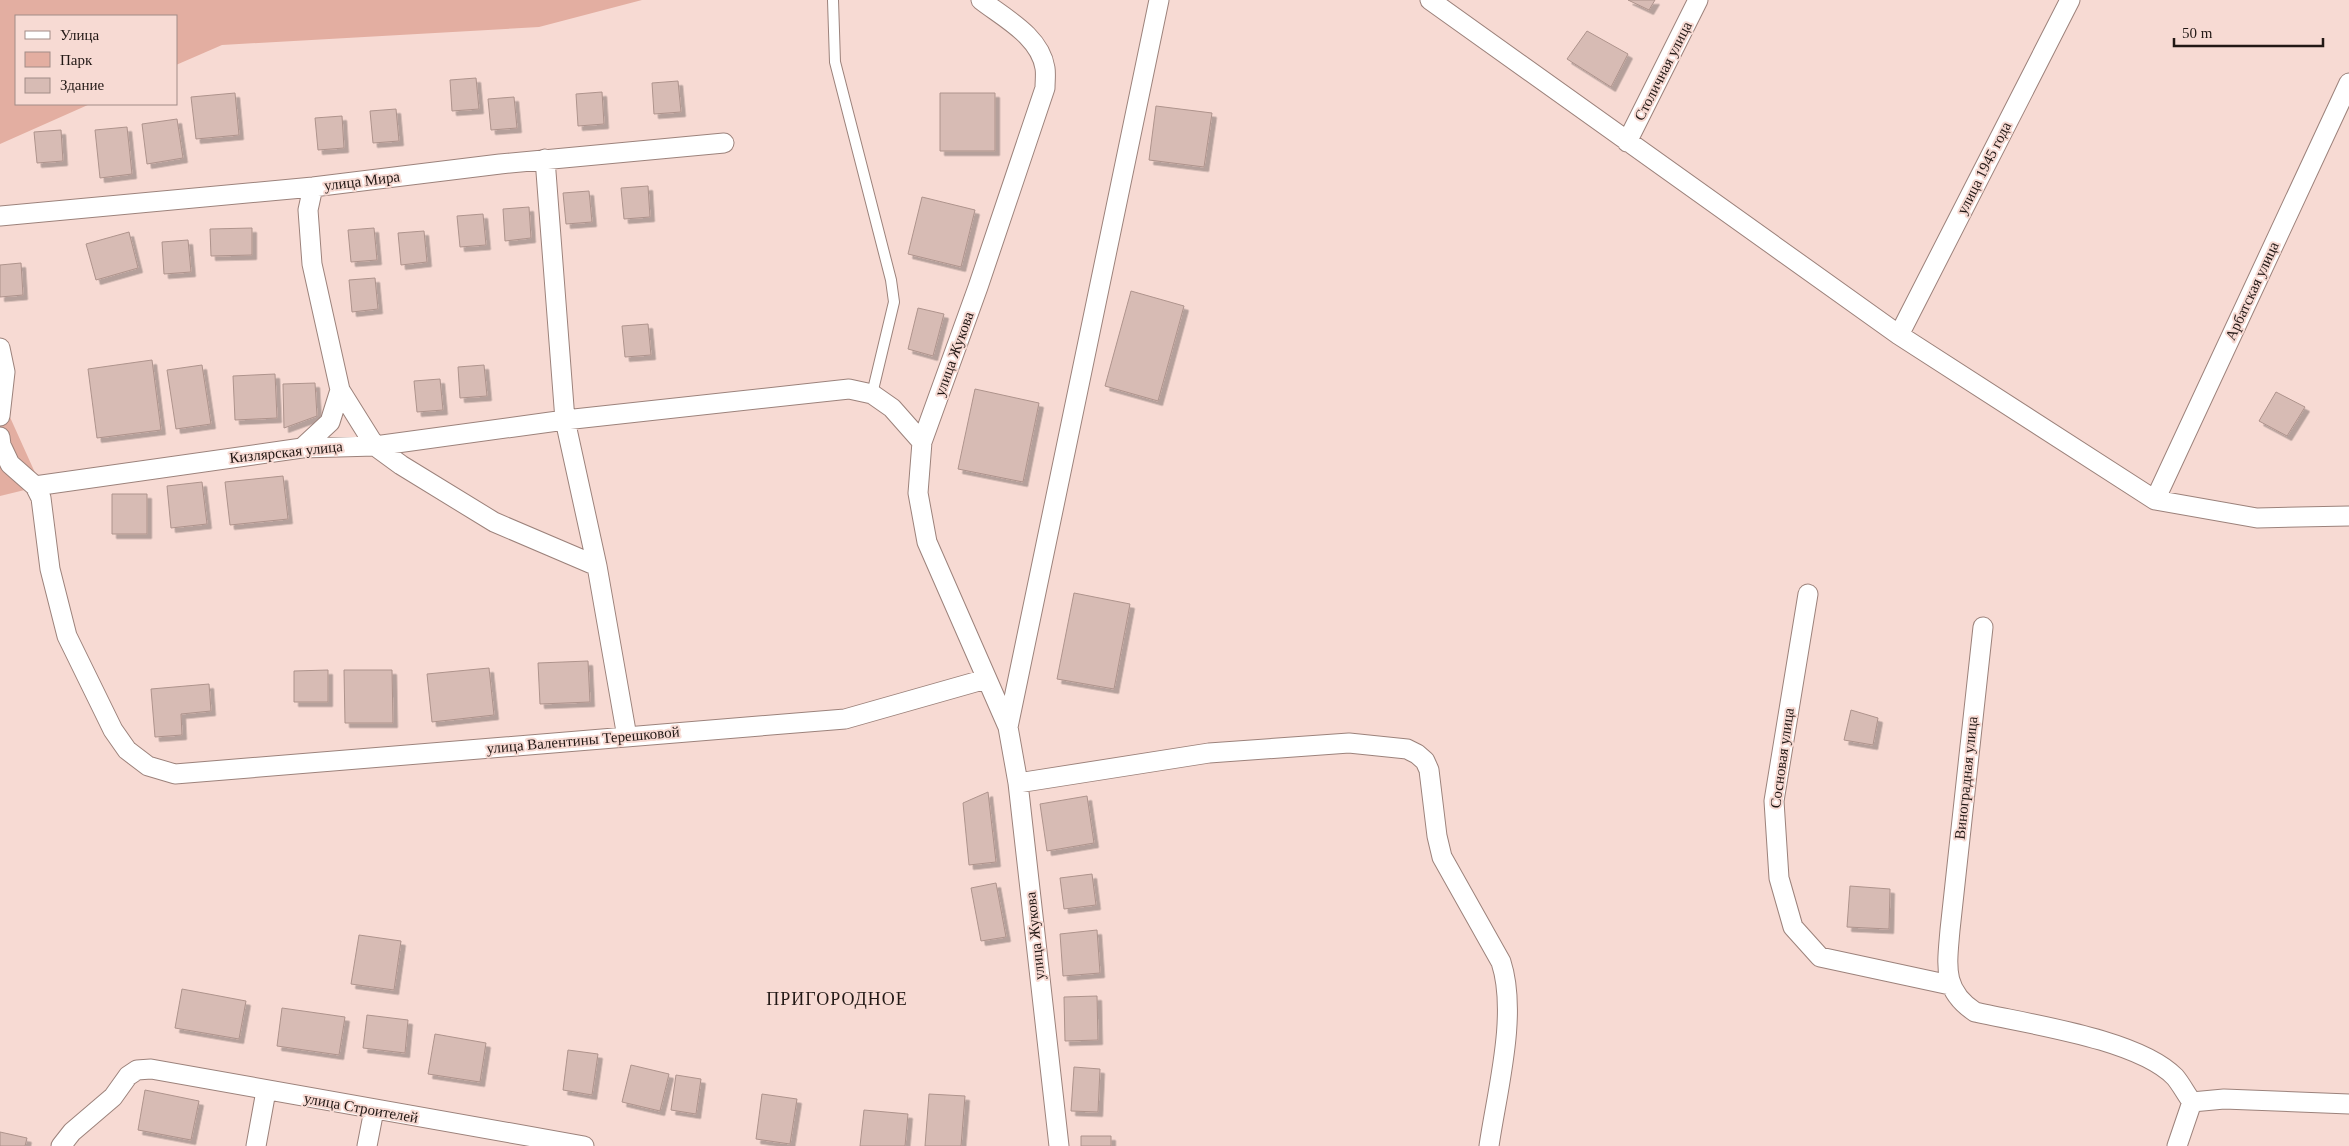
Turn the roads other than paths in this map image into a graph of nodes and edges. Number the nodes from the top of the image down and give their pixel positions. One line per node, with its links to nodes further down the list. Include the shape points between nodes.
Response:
1 (833, 0): 16 (lane, via 835,62 894,302)
2 (981, 0): 20 (street, улица Жукова, via 1030,38 1040,52 1045,68 1044,88 978,288)
3 (1160, 0): 30 (street, улица Жукова)
4 (1698, 0): 8 (street, Столичная улица)
5 (2070, 0): 13 (street, улица 1945 года)
6 (1438, 2): 8 (street)
7 (2349, 83): 24 (street, Арбатская улица)
8 (1627, 142): 13 (street)
9 (724, 143): 10 (street, улица Мира)
10 (545, 159): 11 (street, улица Мира); 18 (street)
11 (313, 187): 12 (street, улица Мира); 15 (street, via 308,210 312,264)
12 (0, 216)
13 (1899, 336): 24 (street)
14 (0, 348): 17 (street, via 5,372)
15 (340, 390): 21 (street); 22 (street, via 330,422)
16 (872, 394): 18 (street, Кизлярская улица, via 849,389); 20 (street, via 892,408)
17 (0, 416)
18 (565, 420): 21 (street, Кизлярская улица); 26 (street)
19 (0, 437): 23 (street, via 10,464)
20 (922, 442): 29 (street, улица Жукова, via 918,493 927,542)
21 (375, 446): 22 (street, Кизлярская улица); 26 (street, via 494,522)
22 (302, 448): 23 (street, Кизлярская улица)
23 (35, 486): 31 (street, улица Валентины Терешковой, via 41,498 50,569 67,636 113,730 127,750 148,766 175,774)
24 (2155, 500): 25 (street, via 2257,518)
25 (2349, 516)
26 (597, 566): 31 (street)
27 (1808, 594): 33 (street, Сосновая улица, via 1774,801 1779,878 1793,927 1820,957)
28 (1982, 627): 33 (street, Виноградная улица, via 1950,930)
29 (986, 679): 30 (street, улица Жукова); 31 (street, улица Валентины Терешковой, via 845,719)
30 (1008, 727): 32 (street, улица Жукова)
31 (627, 737)
32 (1018, 783): 42 (street, улица Жукова); 43 (street, via 1229,752 1349,743 1407,749 1417,754 1429,770 1436,836 1442,857 1501,962 1507,980 1508,1020)
33 (1950, 985): 35 (street, via 1960,1002 1975,1012 2109,1042 2146,1056 2174,1077)
34 (266, 1091): 37 (street, улица Строителей); 38 (street, улица Строителей, via 151,1069 137,1070); 39 (street)
35 (2192, 1102): 36 (street, via 2224,1099); 44 (street)
36 (2349, 1104)
37 (374, 1110): 40 (street); 41 (street, улица Строителей)
38 (61, 1146)
39 (256, 1146)
40 (367, 1146)
41 (584, 1146)
42 (1059, 1146)
43 (1489, 1146)
44 (2177, 1146)

